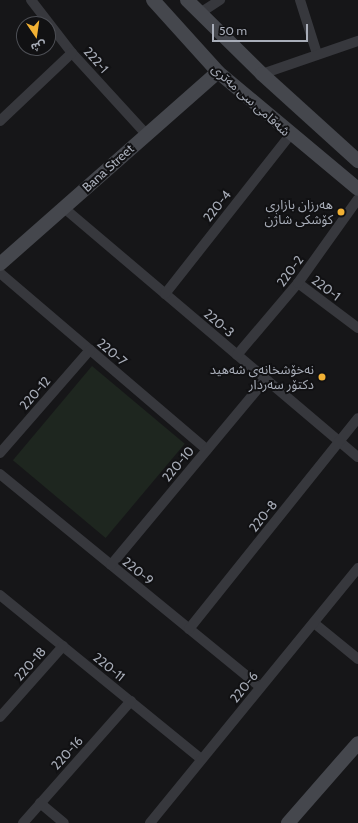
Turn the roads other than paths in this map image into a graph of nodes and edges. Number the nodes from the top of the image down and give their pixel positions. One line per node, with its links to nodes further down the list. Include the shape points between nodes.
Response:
1 (31, 0): 8 (street, 222-1)
2 (187, 0): 6 (main road, شەقامی سی مەتری)
3 (220, 0): 6 (street)
4 (300, 0): 9 (street)
5 (158, 2): 10 (main road, شەقامی سی مەتری)
6 (200, 13): 11 (main road, شەقامی سی مەتری)
7 (358, 41): 9 (street)
8 (72, 53): 12 (street); 13 (street, 222-1)
9 (317, 54): 11 (street)
10 (218, 72): 13 (main road, Bana Street); 14 (main road, شەقامی سی مەتری)
11 (262, 74): 15 (main road, شەقامی سی مەتری)
12 (0, 121)
13 (146, 134): 18 (main road, Bana Street)
14 (290, 135): 16 (main road, شەقامی سی مەتری); 22 (street, 220-4)
15 (358, 162)
16 (355, 182)
17 (358, 199): 21 (street, 220-2)
18 (64, 208): 19 (main road, Bana Street); 22 (street, 220-3)
19 (0, 264)
20 (0, 273): 24 (street, 220-7)
21 (298, 283): 23 (street, 220-1); 25 (street, 220-2)
22 (165, 294): 25 (street, 220-3)
23 (358, 328)
24 (90, 350): 29 (street, 220-7); 30 (street, 220-12)
25 (237, 355): 26 (street, 220-3)
26 (266, 379): 28 (street, 220-3); 29 (street, 220-10)
27 (358, 418): 28 (street, 220-8)
28 (340, 441): 31 (street, 220-3); 37 (street, 220-8)
29 (207, 450): 33 (street, 220-10)
30 (0, 453)
31 (358, 457)
32 (0, 474): 33 (street, 220-9)
33 (110, 565): 37 (street, 220-9)
34 (358, 568): 36 (street, 220-6)
35 (0, 595): 38 (street, 220-11)
36 (314, 623): 39 (street); 40 (street, 220-6)
37 (189, 629): 40 (street, 220-9)
38 (63, 646): 41 (street, 220-11); 42 (street, 220-18)
39 (358, 659)
40 (260, 687): 44 (street, 220-6)
41 (131, 702): 44 (street, 220-11); 45 (street, 220-16)
42 (0, 717)
43 (358, 743): 49 (main road)
44 (201, 759): 48 (street, 220-6)
45 (40, 803): 46 (street, 220-16); 47 (street)
46 (23, 823)
47 (64, 823)
48 (150, 823)
49 (288, 823)

